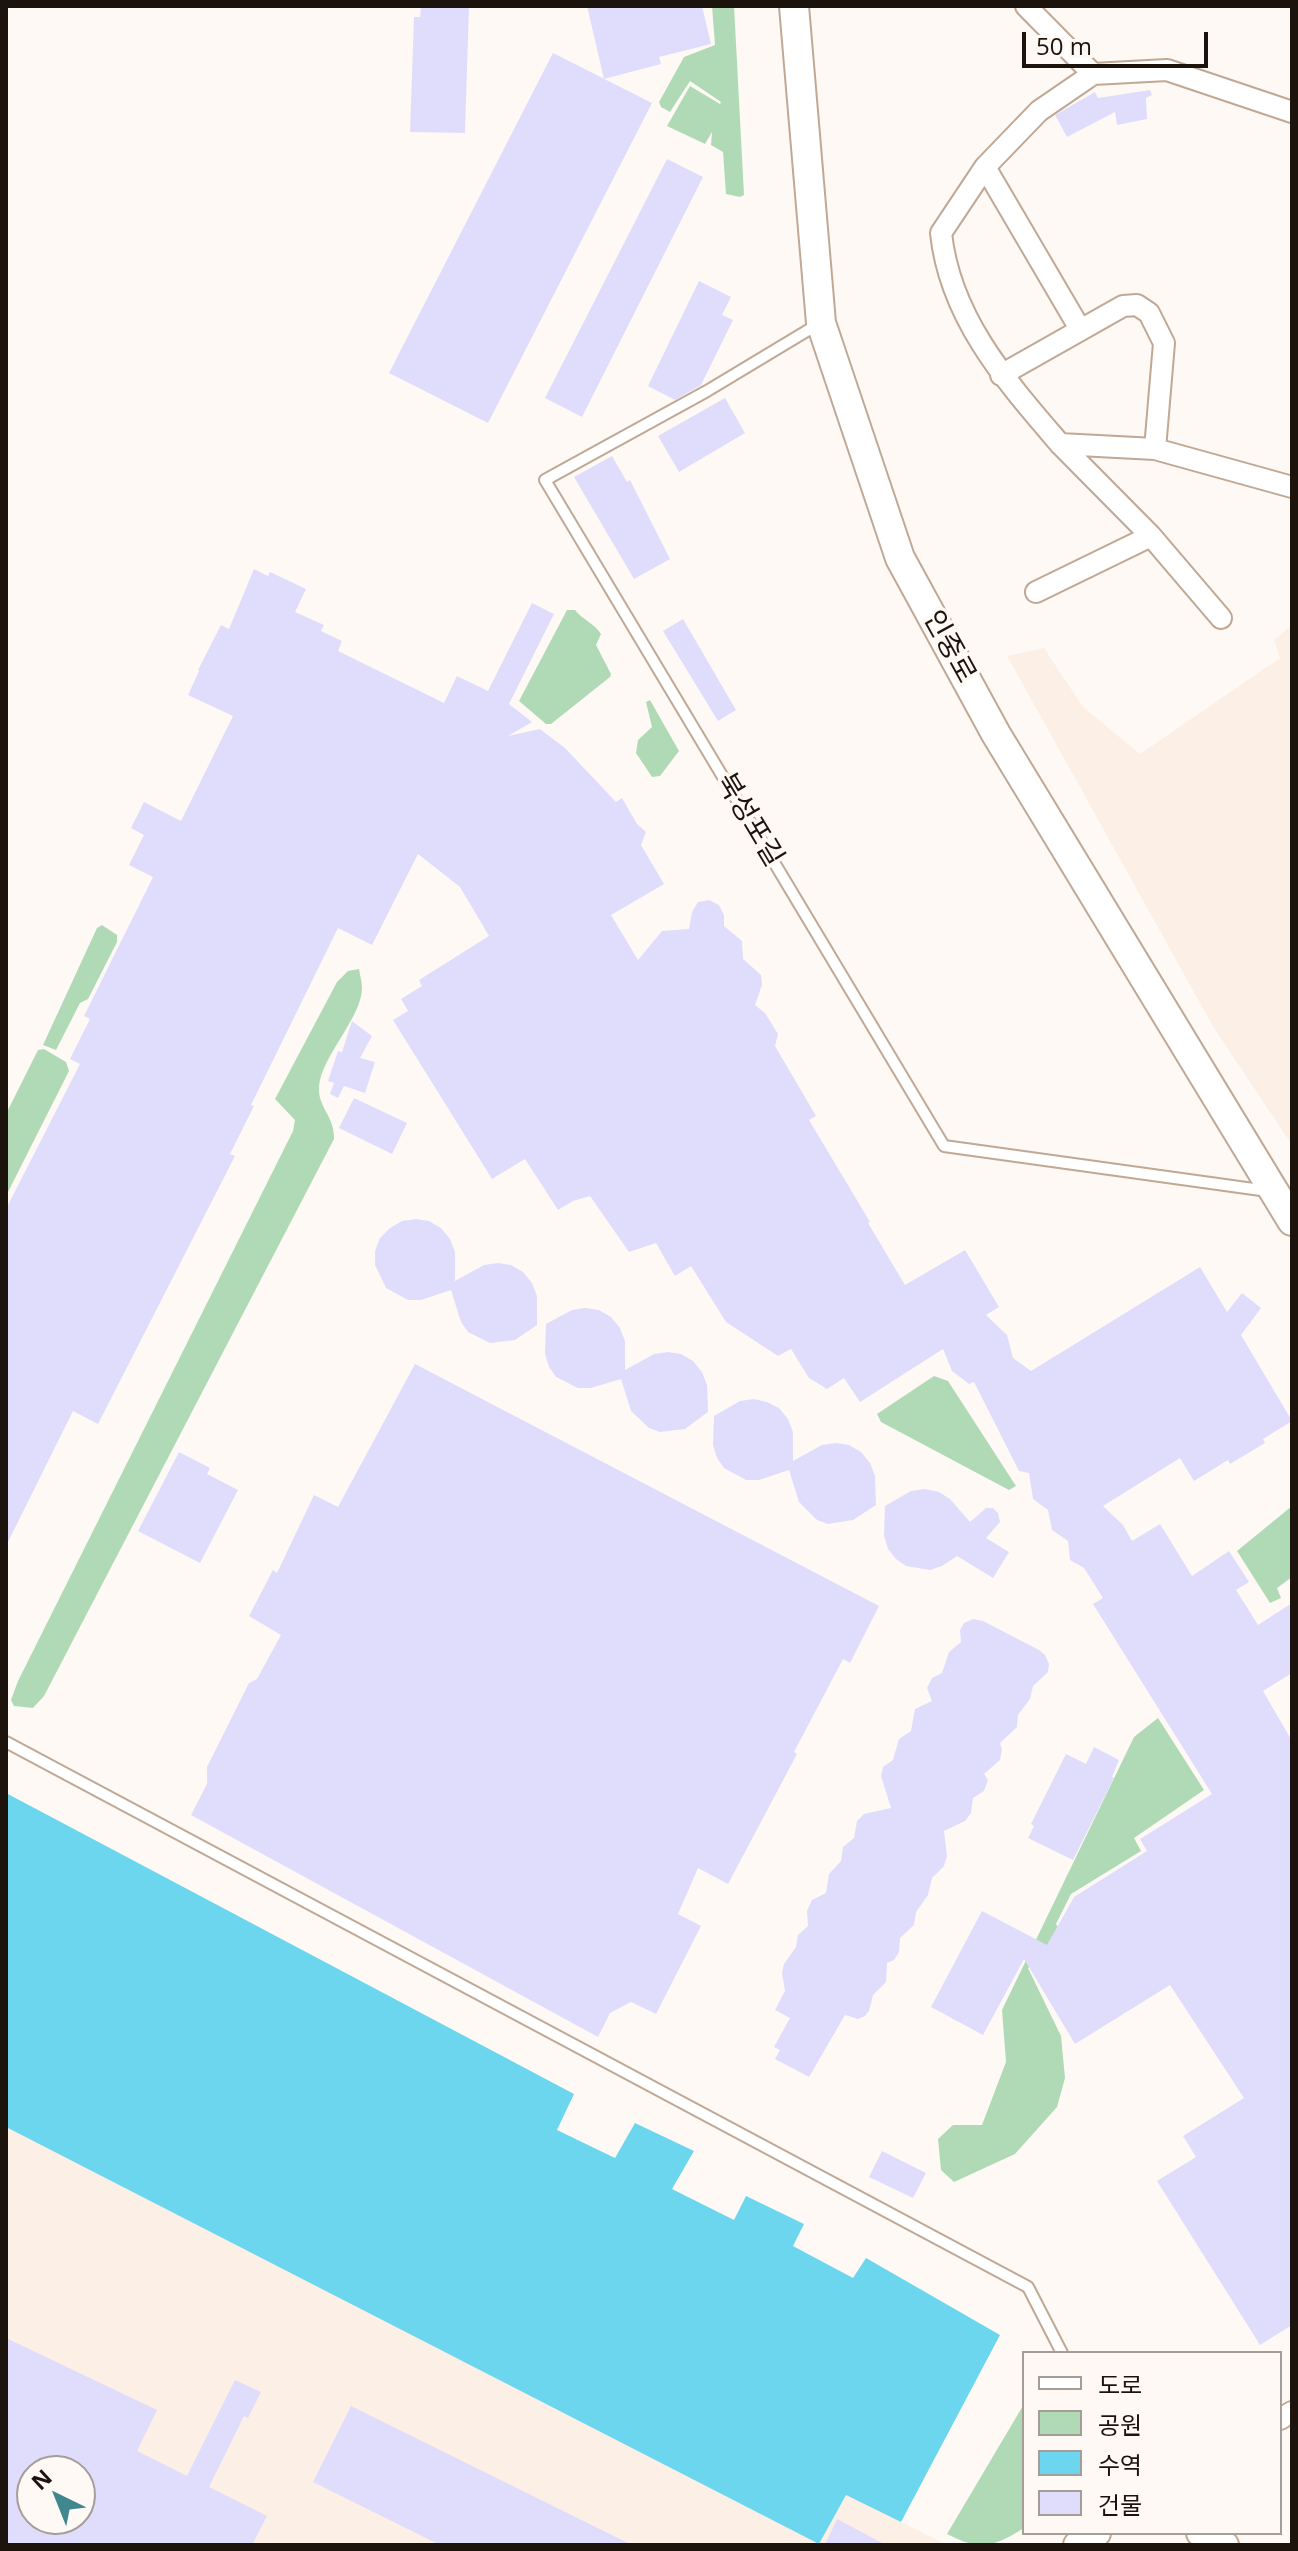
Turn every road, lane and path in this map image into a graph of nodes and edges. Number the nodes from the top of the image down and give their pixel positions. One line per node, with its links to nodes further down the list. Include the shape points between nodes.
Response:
1 (794, 6): 6 (main road, 인중로)
2 (1026, 6): 3 (street)
3 (1093, 74): 4 (street, via 1167,70); 5 (street, via 1039,111)
4 (1292, 112)
5 (985, 167): 7 (street); 8 (street, via 941,233 944,261 971,330)
6 (821, 323): 15 (main road, 인중로, via 900,558 996,734); 15 (lane, 북성포길, via 545,480 944,1146)
7 (1080, 329): 8 (street); 10 (street, via 1123,306 1137,305 1149,313 1164,343)
8 (1001, 375): 9 (street)
9 (1060, 444): 10 (street); 12 (street)
10 (1155, 449): 11 (street)
11 (1292, 487)
12 (1151, 536): 13 (street); 14 (street)
13 (1036, 592)
14 (1221, 618)
15 (1274, 1192): 16 (main road, 인중로)
16 (1292, 1221)
17 (6, 1742): 18 (lane, via 1028,2287)
18 (1061, 2351)
19 (1204, 2535): 20 (street)
20 (1225, 2545)

